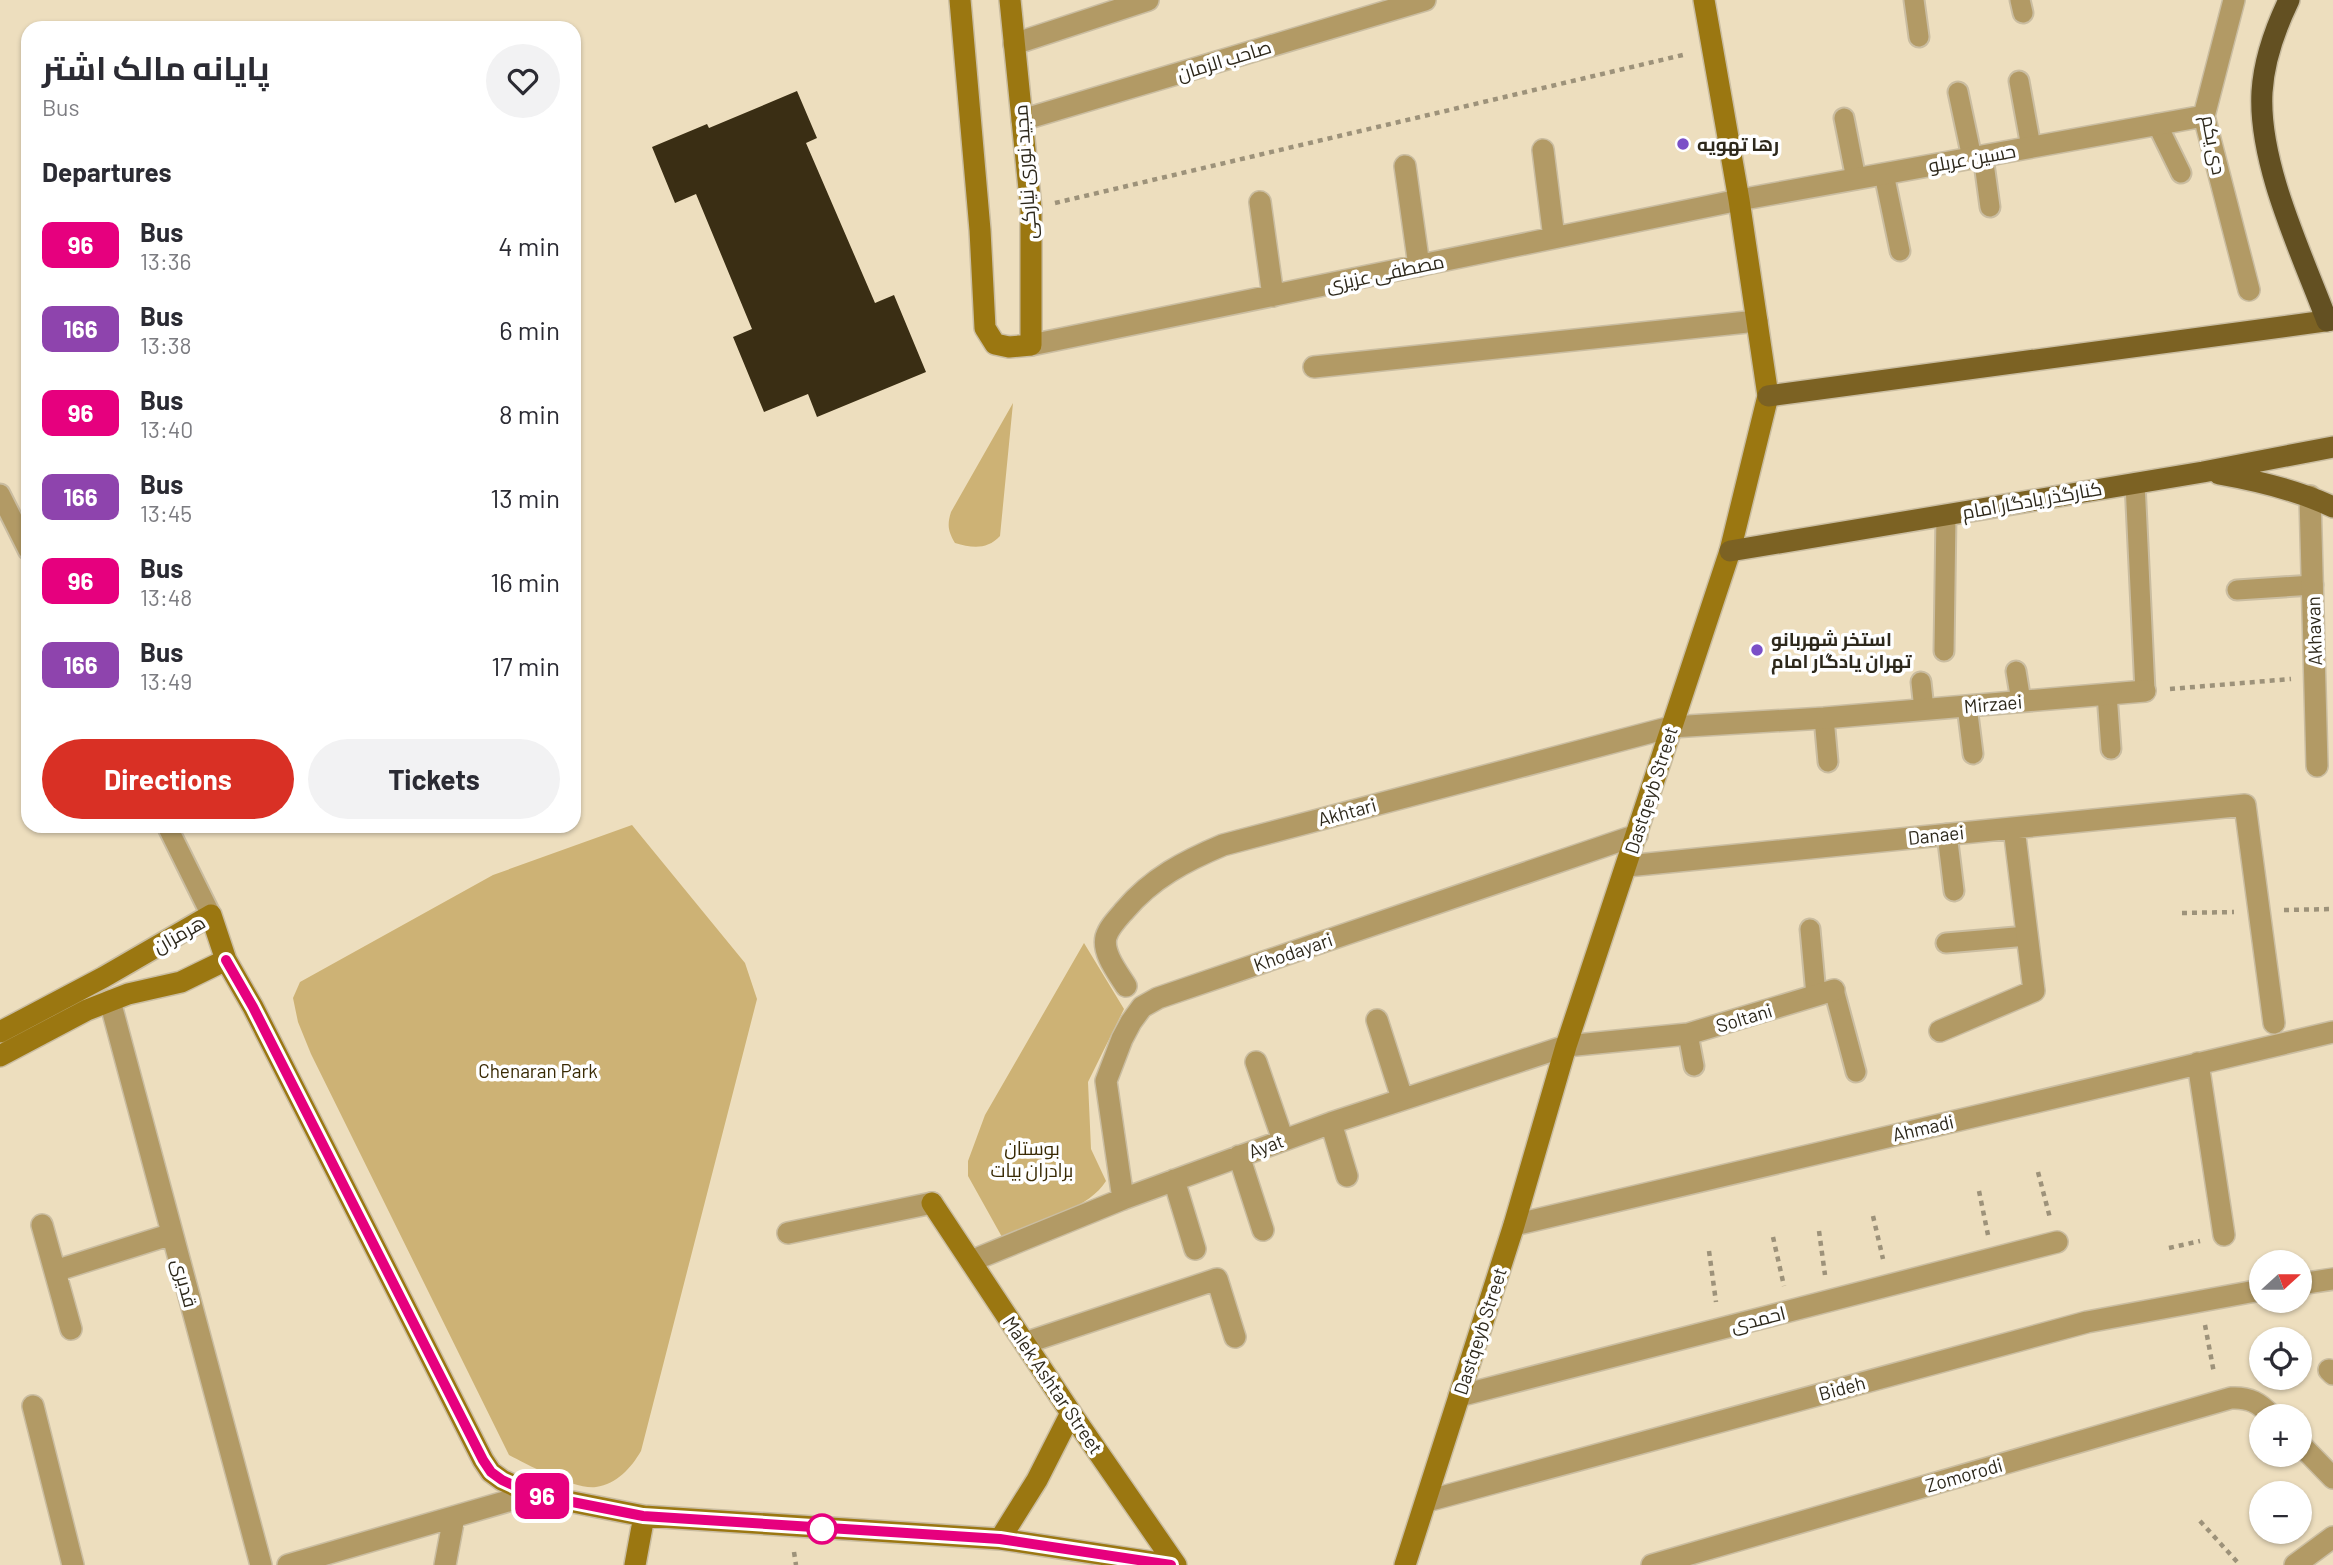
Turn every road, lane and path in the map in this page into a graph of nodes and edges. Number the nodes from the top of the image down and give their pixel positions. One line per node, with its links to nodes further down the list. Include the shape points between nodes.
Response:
1 (960, 0): 36 (street, via 985,328 995,344)
2 (1010, 0): 10 (street, مجید نوری نیارکی)
3 (1148, 0): 10 (street)
4 (1424, 0): 16 (street, صاحب الزمان)
5 (1704, 0): 11 (street, Dastqeyb Street)
6 (1914, 0): 9 (lane)
7 (2234, 0): 14 (street, دی یکم)
8 (2288, 0): 35 (highway, via 2266,59 2264,139 2280,196)
9 (1919, 37)
10 (1014, 44): 16 (street, مجید نوری نیارکی)
11 (1713, 48): 25 (street, Dastqeyb Street); 28 (path)
12 (2019, 81): 18 (lane)
13 (1958, 92): 20 (lane)
14 (2204, 116): 17 (street, حسین عربلو); 32 (street, دی یکم)
15 (1844, 118): 24 (lane)
16 (1023, 120): 28 (street, مجید نوری نیارکی)
17 (2157, 124): 18 (street, حسین عربلو); 22 (lane)
18 (2031, 147): 20 (street, حسین عربلو)
19 (1543, 150): 29 (street)
20 (1977, 157): 23 (street, حسین عربلو); 27 (lane)
21 (1405, 166): 31 (street)
22 (2181, 173)
23 (1884, 174): 24 (street, حسین عربلو); 30 (lane)
24 (1856, 179): 25 (street, حسین عربلو)
25 (1739, 200): 29 (street, مصطفی عزیزی); 34 (street, Dastqeyb Street)
26 (1260, 202): 33 (street)
27 (1990, 207)
28 (1031, 209): 36 (street, مجید نوری نیارکی)
29 (1554, 238): 31 (street, مصطفی عزیزی)
30 (1900, 251)
31 (1419, 266): 33 (street, مصطفی عزیزی)
32 (2249, 290)
33 (1273, 296): 36 (street, مصطفی عزیزی)
34 (1757, 321): 37 (street); 38 (street, Dastqeyb Street)
35 (2331, 325): 38 (main road)
36 (1031, 345)
37 (1314, 367)
38 (1768, 396): 47 (street, Dastqeyb Street)
39 (2333, 447): 40 (main road, کنارگذر یادگار امام)
40 (2203, 472): 41 (main road, کنارگذر یادگار امام); 43 (main road, via 2258,480)
41 (2135, 483): 45 (main road, کنارگذر یادگار امام); 54 (lane)
42 (0, 494): 46 (lane)
43 (2310, 496): 44 (main road); 48 (street, Akhavan)
44 (2333, 507)
45 (1946, 515): 47 (main road, کنارگذر یادگار امام); 50 (lane)
46 (21, 536)
47 (1730, 551): 60 (street, Dastqeyb Street)
48 (2313, 585): 49 (lane); 52 (street, Akhavan)
49 (2237, 590)
50 (1944, 651)
51 (2016, 671): 56 (lane)
52 (2315, 676): 54 (path); 64 (street, Akhavan)
53 (1921, 682): 58 (lane)
54 (2145, 691): 55 (street, Mirzaei)
55 (2107, 694): 56 (street, Mirzaei); 61 (lane)
56 (2021, 701): 57 (street, Mirzaei)
57 (1967, 706): 58 (street, Mirzaei); 62 (lane)
58 (1924, 709): 59 (street, Mirzaei)
59 (1824, 718): 60 (street, Mirzaei); 63 (lane)
60 (1671, 727): 68 (street, Dastqeyb Street); 79 (street, Akhtari, via 1223,845 1189,859 1145,889 1106,938 1107,953)
61 (2111, 750)
62 (1973, 754)
63 (1828, 762)
64 (2317, 766)
65 (2014, 828): 67 (street, Danaei); 72 (street, Danaei, via 2245,805); 76 (street)
66 (170, 833): 74 (lane)
67 (1947, 834): 69 (street, Danaei); 70 (lane)
68 (1637, 835): 69 (street, Dastqeyb Street); 102 (street, Khodayari, via 1171,993 1142,1007 1122,1039 1106,1081)
69 (1627, 866): 88 (street, Dastqeyb Street)
70 (1954, 891)
71 (2333, 909): 72 (path)
72 (2259, 911): 73 (path); 83 (street)
73 (2182, 913)
74 (211, 915): 78 (street, هرمزان); 85 (street, هرمزان)
75 (1810, 929): 80 (lane)
76 (2027, 936): 77 (lane); 84 (street, via 2034,991)
77 (1946, 943)
78 (226, 960): 81 (street, هرمزان, via 181,982); 136 (street, via 483,1460 502,1480)
79 (1126, 986)
80 (1825, 993): 87 (street, Soltani); 93 (lane)
81 (110, 1001): 89 (street, هرمزان); 109 (street, قدیری)
82 (1377, 1020): 94 (street)
83 (2274, 1023)
84 (1940, 1031)
85 (0, 1032)
86 (2333, 1032): 91 (street, Ahmadi)
87 (1689, 1034): 88 (street, Soltani); 92 (lane)
88 (1566, 1046): 94 (street, Ayat); 105 (street, Dastqeyb Street)
89 (0, 1056)
90 (1256, 1062): 96 (street)
91 (2198, 1063): 105 (street, Ahmadi); 110 (street)
92 (1694, 1066)
93 (1856, 1072)
94 (1402, 1098): 95 (street, Ayat)
95 (1331, 1123): 96 (street, Ayat); 99 (street)
96 (1283, 1140): 97 (street, Ayat)
97 (1239, 1156): 100 (street, Ayat); 106 (street)
98 (2038, 1172): 112 (path)
99 (1347, 1176)
100 (1174, 1180): 102 (street, Ayat); 113 (street)
101 (1979, 1191): 115 (path)
102 (1123, 1199): 116 (street, Ayat)
103 (1873, 1216): 120 (path)
104 (42, 1224): 117 (street)
105 (1514, 1225): 130 (street, Dastqeyb Street)
106 (1263, 1230)
107 (1819, 1231): 123 (path)
108 (788, 1233): 116 (street, Malek Ashtar Street, via 932,1203)
109 (172, 1234): 117 (street); 144 (street, قدیری)
110 (2224, 1235)
111 (1773, 1237): 124 (path)
112 (2057, 1242): 115 (street, احمدی)
113 (1195, 1249)
114 (1709, 1251): 126 (path)
115 (1993, 1258): 120 (street, احمدی)
116 (971, 1261): 128 (street, Malek Ashtar Street)
117 (55, 1271): 125 (street)
118 (2333, 1279): 119 (street)
119 (2312, 1282)
120 (1889, 1285): 123 (street, احمدی)
121 (2249, 1292): 122 (street, Bideh)
122 (2200, 1300): 129 (path); 137 (street, Bideh, via 2063,1328)
123 (1829, 1301): 124 (street, احمدی)
124 (1790, 1311): 126 (street, احمدی)
125 (71, 1329)
126 (1719, 1329): 130 (street, احمدی)
127 (1235, 1337): 128 (street, via 1217,1279)
128 (1025, 1343): 133 (street, Malek Ashtar Street)
129 (2214, 1373)
130 (1459, 1396): 137 (street, Dastqeyb Street)
131 (2260, 1404): 150 (street, Zomorodi, via 2231,1398)
132 (33, 1406): 143 (street)
133 (1071, 1413): 142 (street); 148 (street, Malek Ashtar Street)
134 (2312, 1456): 135 (street)
135 (2333, 1478)
136 (532, 1494): 138 (street); 139 (street)
137 (1427, 1502): 149 (street, Dastqeyb Street)
138 (643, 1516): 142 (street); 147 (street)
139 (454, 1517): 145 (street); 146 (street)
140 (2200, 1521): 151 (path)
141 (2333, 1536): 152 (street)
142 (1000, 1539): 148 (street)
143 (73, 1565)
144 (261, 1565)
145 (288, 1565)
146 (445, 1565)
147 (635, 1565)
148 (1174, 1565)
149 (1405, 1565)
150 (1652, 1565)
151 (2240, 1565)
152 (2295, 1565)

